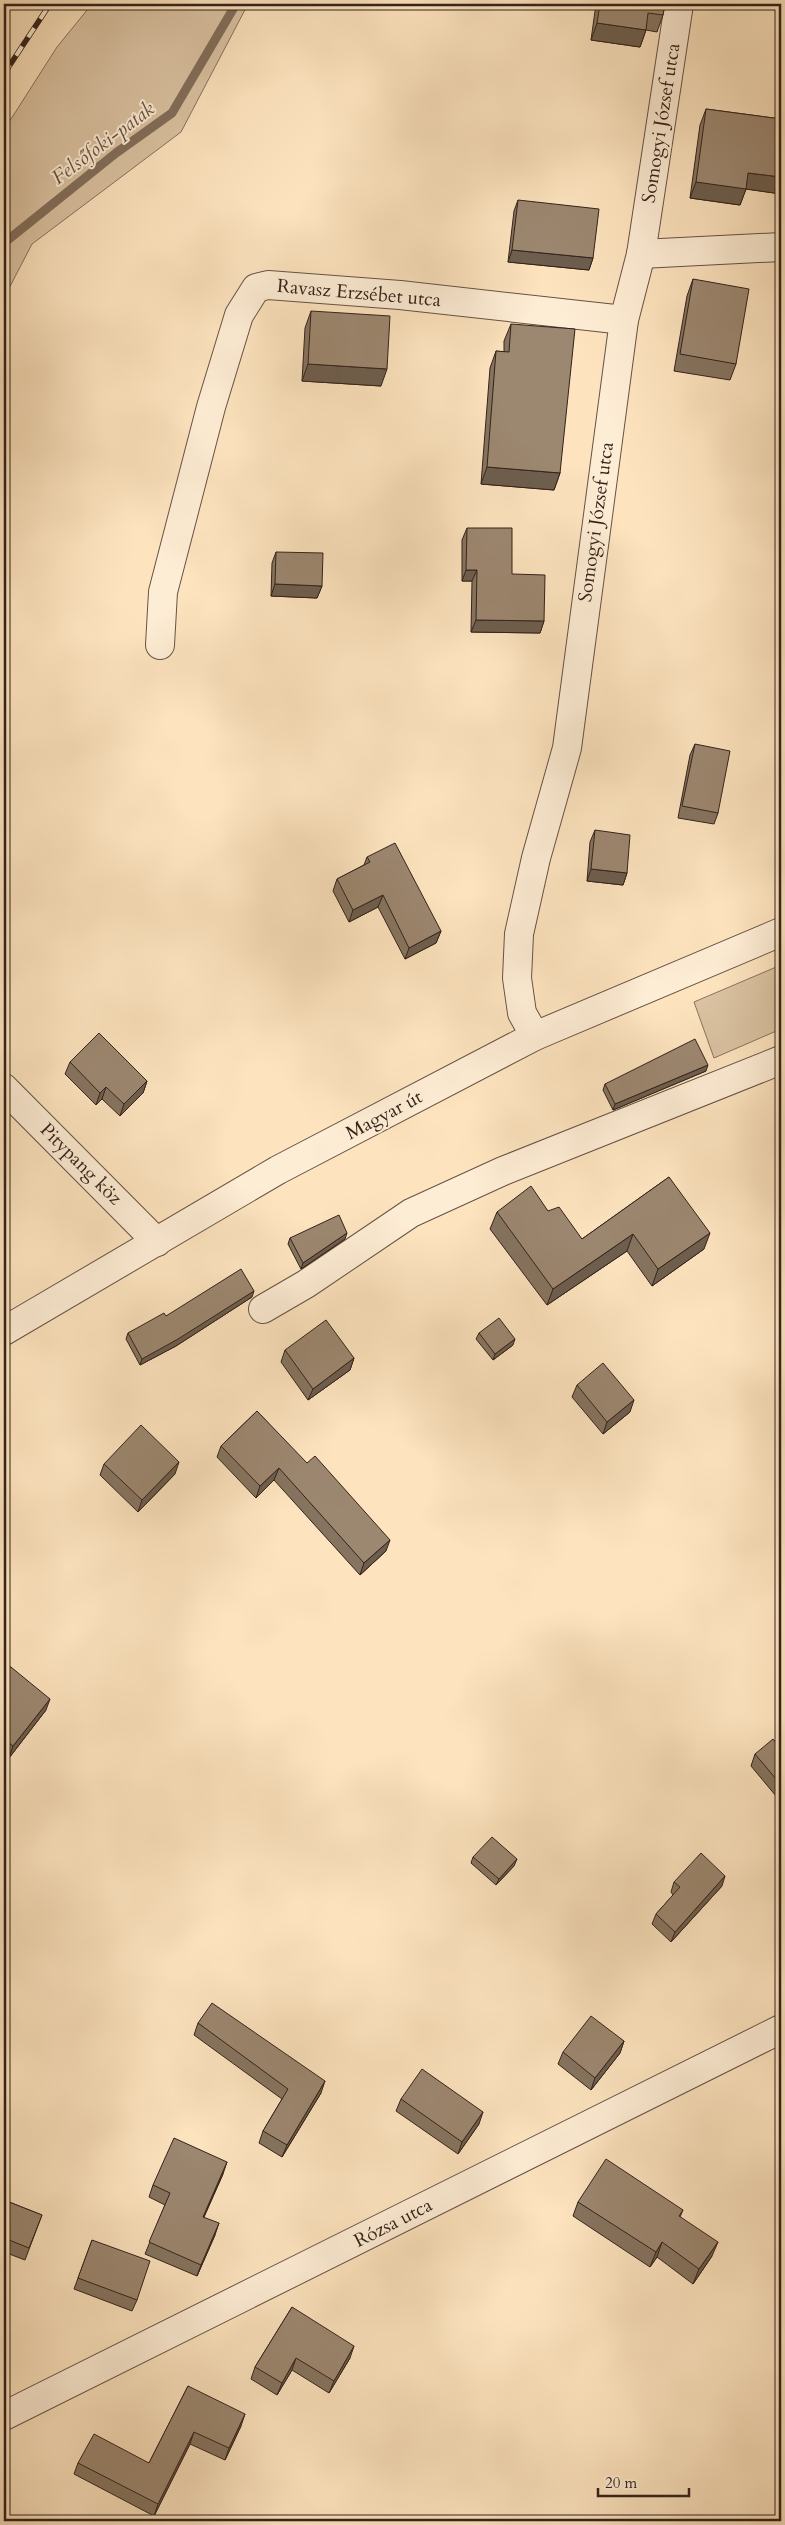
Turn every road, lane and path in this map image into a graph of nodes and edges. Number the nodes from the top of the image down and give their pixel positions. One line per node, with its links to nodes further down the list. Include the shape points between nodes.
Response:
1 (679, 4): 3 (street, Somogyi József utca)
2 (781, 247): 3 (street)
3 (641, 254): 4 (street, Somogyi József utca)
4 (624, 320): 5 (street, Ravasz Erzsébet utca, via 400,295 268,285 256,288 239,315 209,416 163,592); 7 (street, Somogyi József utca, via 566,748 519,934 517,978 522,1012)
5 (160, 645)
6 (781, 932): 7 (street, Magyar út)
7 (534, 1036): 10 (street, Magyar út, via 278,1170)
8 (781, 1060): 11 (street, via 503,1171 411,1212 306,1284)
9 (4, 1088): 10 (street, Pitypang köz)
10 (157, 1242): 12 (street, Magyar út)
11 (263, 1309)
12 (4, 1331)
13 (781, 2029): 14 (street, Rózsa utca)
14 (4, 2416)

